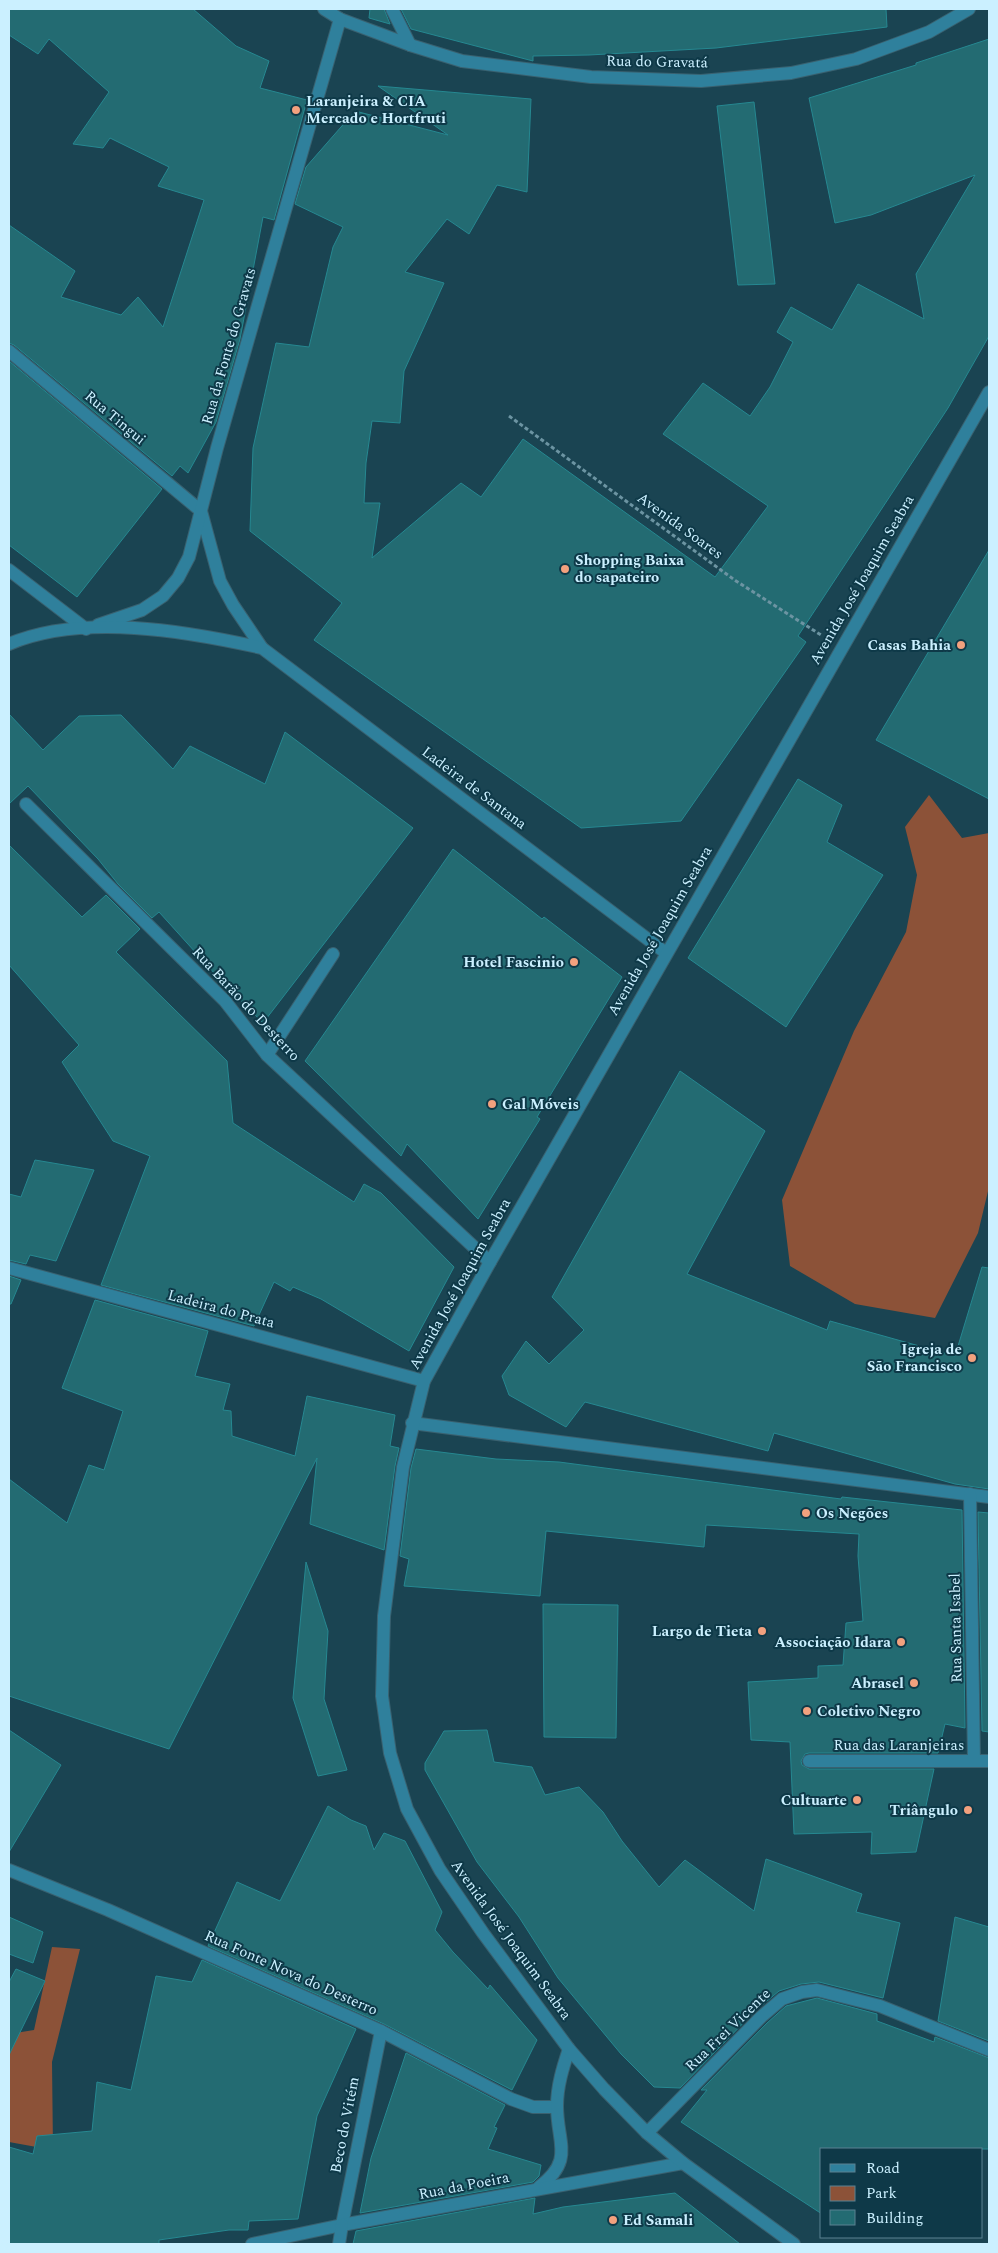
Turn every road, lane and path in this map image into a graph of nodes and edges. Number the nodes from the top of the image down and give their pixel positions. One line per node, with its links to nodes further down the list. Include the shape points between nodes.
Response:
1 (324, 9): 4 (street, Rua do Gravatá)
2 (392, 9): 5 (street)
3 (969, 9): 5 (street, Rua do Gravatá, via 929,32 856,59 790,73 701,82 571,75 462,61)
4 (340, 19): 5 (street, Rua do Gravatá); 9 (street, Rua da Fonte do Gravats)
5 (410, 45)
6 (9, 351): 9 (street, Rua Tingui)
7 (989, 392): 14 (street, Avenida José Joaquim Seabra)
8 (509, 416): 14 (path, Avenida Soares, via 736,581)
9 (201, 510): 11 (street, Rua da Fonte do Gravats, via 189,557 178,578 162,596 142,610); 13 (street, Ladeira de Santana, via 220,581)
10 (9, 570): 11 (street)
11 (86, 629): 12 (street, via 32,635); 13 (street, Ladeira de Santana, via 150,629)
12 (9, 644)
13 (262, 648): 16 (street, Ladeira de Santana)
14 (842, 649): 16 (street, Avenida José Joaquim Seabra)
15 (26, 804): 18 (street, Rua Barão do Desterro, via 226,1001)
16 (666, 953): 19 (street, Avenida José Joaquim Seabra)
17 (333, 954): 18 (street)
18 (267, 1055): 19 (street, Rua Barão do Desterro)
19 (490, 1262): 21 (street, Avenida José Joaquim Seabra)
20 (9, 1268): 21 (street, Ladeira do Prata)
21 (424, 1381): 22 (street, Avenida José Joaquim Seabra)
22 (412, 1424): 23 (street); 30 (street, Avenida José Joaquim Seabra, via 403,1467 384,1616 382,1696 390,1753 407,1809 440,1870)
23 (970, 1494): 24 (street); 26 (street, Rua Santa Isabel)
24 (989, 1496)
25 (809, 1761): 26 (street, Rua das Laranjeiras)
26 (974, 1761): 27 (street, Rua das Laranjeiras)
27 (989, 1761)
28 (9, 1870): 29 (street, Rua Fonte Nova do Desterro, via 108,1910)
29 (381, 2031): 32 (street, Rua Fonte Nova do Desterro, via 511,2099 533,2107); 36 (street, Beco do Vitém)
30 (569, 2049): 32 (street, via 560,2075); 33 (street, Avenida José Joaquim Seabra)
31 (989, 2050): 33 (street, Rua Frei Vicente, via 880,2006 817,1990 802,1992 782,1999 761,2016)
32 (557, 2107): 35 (street, via 562,2152 559,2165 551,2178)
33 (647, 2133): 34 (street, Avenida José Joaquim Seabra)
34 (682, 2163): 35 (street, Rua da Poeira); 39 (street, Avenida José Joaquim Seabra)
35 (537, 2189): 36 (street, Rua da Poeira)
36 (342, 2225): 37 (street, Rua da Poeira); 38 (street, Beco do Vitém)
37 (252, 2244)
38 (339, 2244)
39 (794, 2244)

